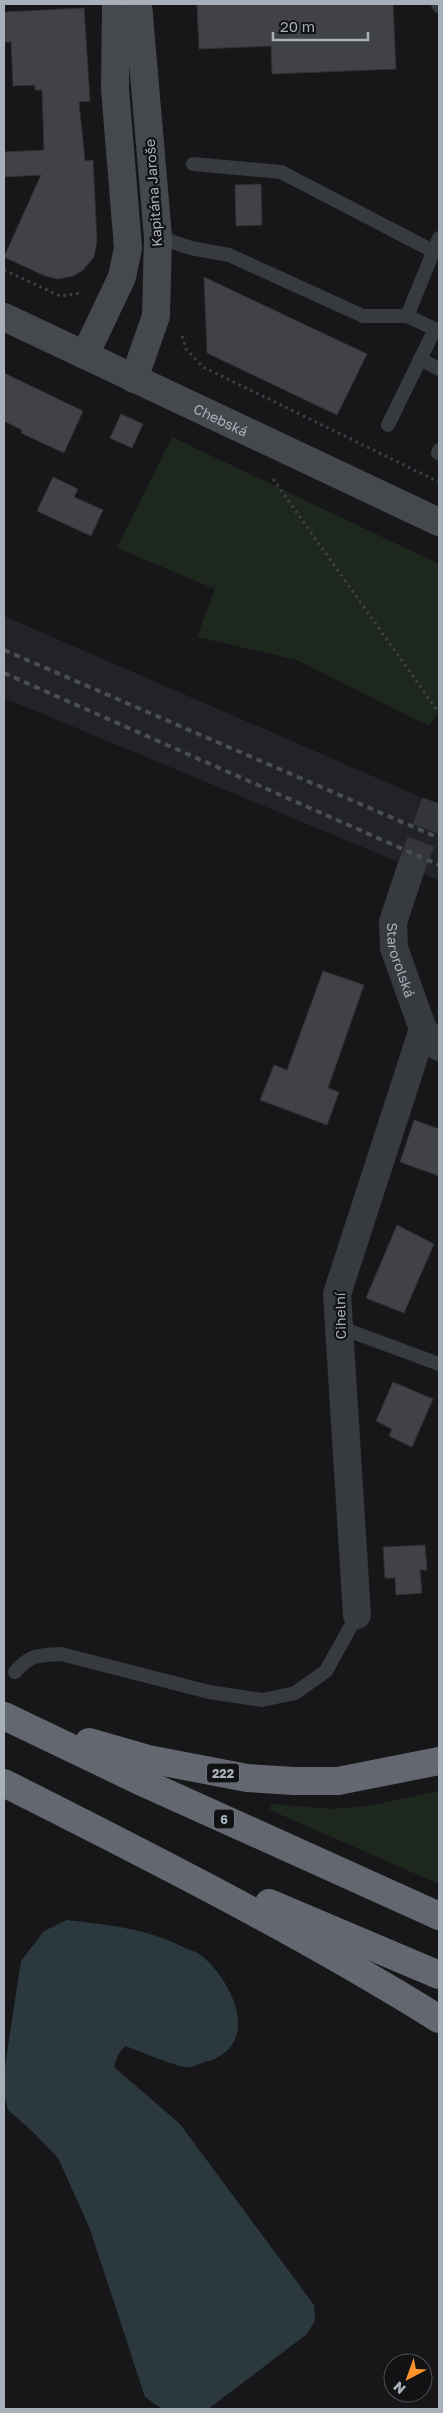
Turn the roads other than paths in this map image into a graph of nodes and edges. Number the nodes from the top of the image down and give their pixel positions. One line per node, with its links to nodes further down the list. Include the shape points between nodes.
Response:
1 (116, 4): 10 (street, via 115,89 128,248 122,277)
2 (138, 4): 4 (street, Kapitána Jaroše)
3 (193, 164): 6 (lane, via 281,172)
4 (158, 238): 7 (lane, via 230,255 363,316); 13 (street, Kapitána Jaroše, via 156,316)
5 (439, 238): 6 (lane)
6 (433, 251): 7 (lane)
7 (407, 316): 9 (lane)
8 (4, 317): 10 (street, Chebská)
9 (437, 330): 11 (lane)
10 (85, 355): 13 (street, Chebská)
11 (420, 359): 12 (lane); 14 (lane)
12 (439, 369)
13 (134, 379): 15 (street, Chebská)
14 (388, 425)
15 (439, 522)
16 (411, 868): 17 (street, Starorolská, via 393,922 394,948)
17 (431, 1038): 18 (street, Cihelní, via 337,1294)
18 (339, 1327): 19 (lane); 20 (street, Cihelní)
19 (439, 1364)
20 (356, 1615): 21 (lane, via 326,1671 296,1693 262,1700 209,1692 62,1654 36,1655 22,1663)
21 (15, 1672)
22 (7, 1718): 23 (highway, 222, via 148,1760 247,1778 338,1781); 26 (highway, 6)
23 (439, 1761)
24 (4, 1783): 25 (highway)
25 (104, 1834): 27 (highway); 28 (highway, via 355,1967)
26 (439, 1916)
27 (439, 1975)
28 (439, 2019)

